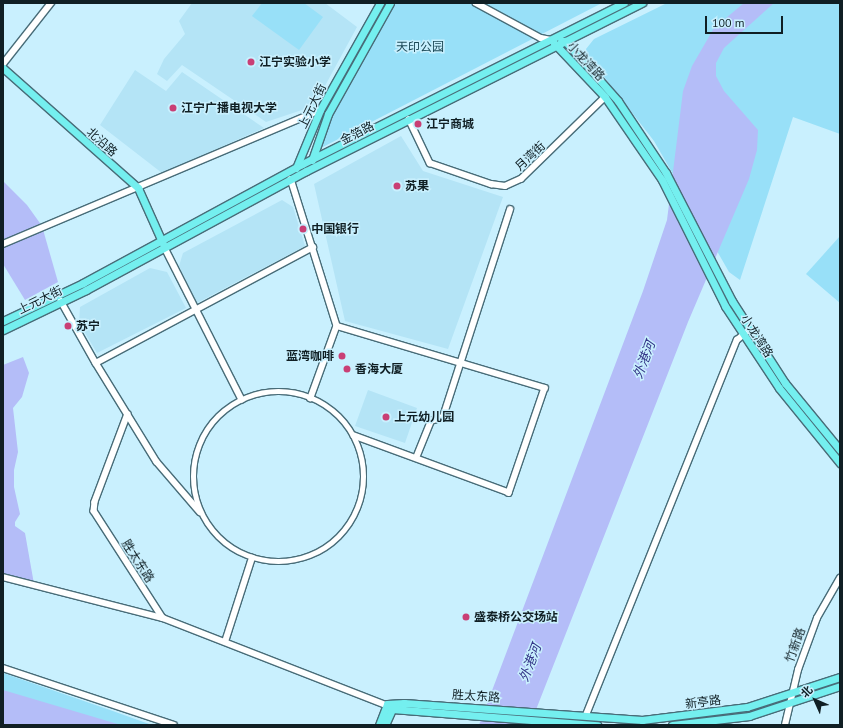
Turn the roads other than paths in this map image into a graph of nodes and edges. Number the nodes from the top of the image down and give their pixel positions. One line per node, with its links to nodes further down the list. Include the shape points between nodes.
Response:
1 (51, 3): 10 (street)
2 (380, 3): 13 (main road, 上元大街)
3 (390, 3): 15 (main road, 上元大街, via 328,114)
4 (476, 3): 7 (street, via 541,38)
5 (624, 3): 7 (main road, 金箔路)
6 (642, 3): 8 (main road, 金箔路)
7 (551, 40): 8 (main road, 小龙湾路); 9 (main road, 小龙湾路); 15 (main road, 金箔路)
8 (565, 41): 9 (main road, 金箔路); 18 (main road, 小龙湾路, via 618,101)
9 (557, 45): 12 (main road, 小龙湾路); 14 (main road, 金箔路)
10 (3, 64)
11 (3, 68): 20 (main road, 北沿路)
12 (604, 97): 14 (street, 月湾街, via 521,180 505,186 491,184 430,163); 18 (main road, 小龙湾路)
13 (320, 110): 16 (main road, 上元大街); 20 (street)
14 (409, 119): 17 (main road, 金箔路)
15 (313, 158): 16 (main road, 金箔路); 17 (main road, 上元大街)
16 (296, 167): 19 (main road, 上元大街); 22 (main road, 金箔路)
17 (306, 171): 19 (main road, 金箔路)
18 (664, 176): 32 (main road, 小龙湾路); 34 (main road, 小龙湾路, via 725,306)
19 (291, 179): 24 (street); 25 (main road, 金箔路)
20 (138, 188): 22 (main road, 北沿路); 23 (street)
21 (510, 210): 36 (street)
22 (162, 241): 25 (main road, 北沿路); 26 (main road, 金箔路)
23 (3, 244)
24 (313, 247): 29 (street); 31 (street)
25 (165, 248): 27 (main road, 金箔路); 29 (street)
26 (83, 283): 30 (main road, 上元大街)
27 (86, 290): 28 (main road, 上元大街)
28 (61, 301): 33 (main road, 上元大街); 35 (street)
29 (196, 311): 35 (street); 38 (street)
30 (3, 321)
31 (337, 326): 36 (street); 37 (street)
32 (750, 329): 34 (street); 41 (main road, 小龙湾路, via 786,383)
33 (3, 330)
34 (743, 333): 43 (main road, 小龙湾路, via 778,388); 57 (street, via 734,347)
35 (96, 363): 39 (street)
36 (460, 363): 42 (street, via 443,417 431,421); 42 (street, via 545,388 509,493)
37 (311, 398): 38 (street, via 283,391 262,393); 40 (street, via 324,404 341,418)
38 (242, 400): 44 (street, via 220,416 203,438 195,464 195,492)
39 (128, 414): 44 (street, via 158,462); 48 (street, 胜太东路, via 95,502 94,511)
40 (354, 436): 42 (street); 45 (street, via 364,463 363,492 353,519 335,542 310,557 288,561)
41 (840, 450)
42 (416, 458)
43 (840, 463)
44 (202, 514): 45 (street, via 214,533 232,548)
45 (252, 558): 49 (street)
46 (3, 577): 48 (street)
47 (840, 578): 53 (street, 竹新路, via 817,618 798,670)
48 (162, 618): 49 (street, 胜太东路)
49 (226, 642): 55 (street, 胜太东路)
50 (3, 668): 58 (street)
51 (840, 677): 53 (main road, 新亭路)
52 (840, 686): 54 (main road, 新亭路)
53 (793, 693): 54 (street, 竹新路); 57 (main road, 新亭路, via 748,707 642,720)
54 (791, 703): 62 (main road, 新亭路, via 749,716); 63 (street, 竹新路)
55 (390, 706): 56 (main road, 胜太东路, via 468,707); 59 (main road); 60 (main road); 61 (main road, 胜太东路)
56 (563, 713): 57 (main road, 新亭路)
57 (586, 715)
58 (174, 725)
59 (379, 725)
60 (385, 725)
61 (597, 725)
62 (672, 725)
63 (785, 725)

